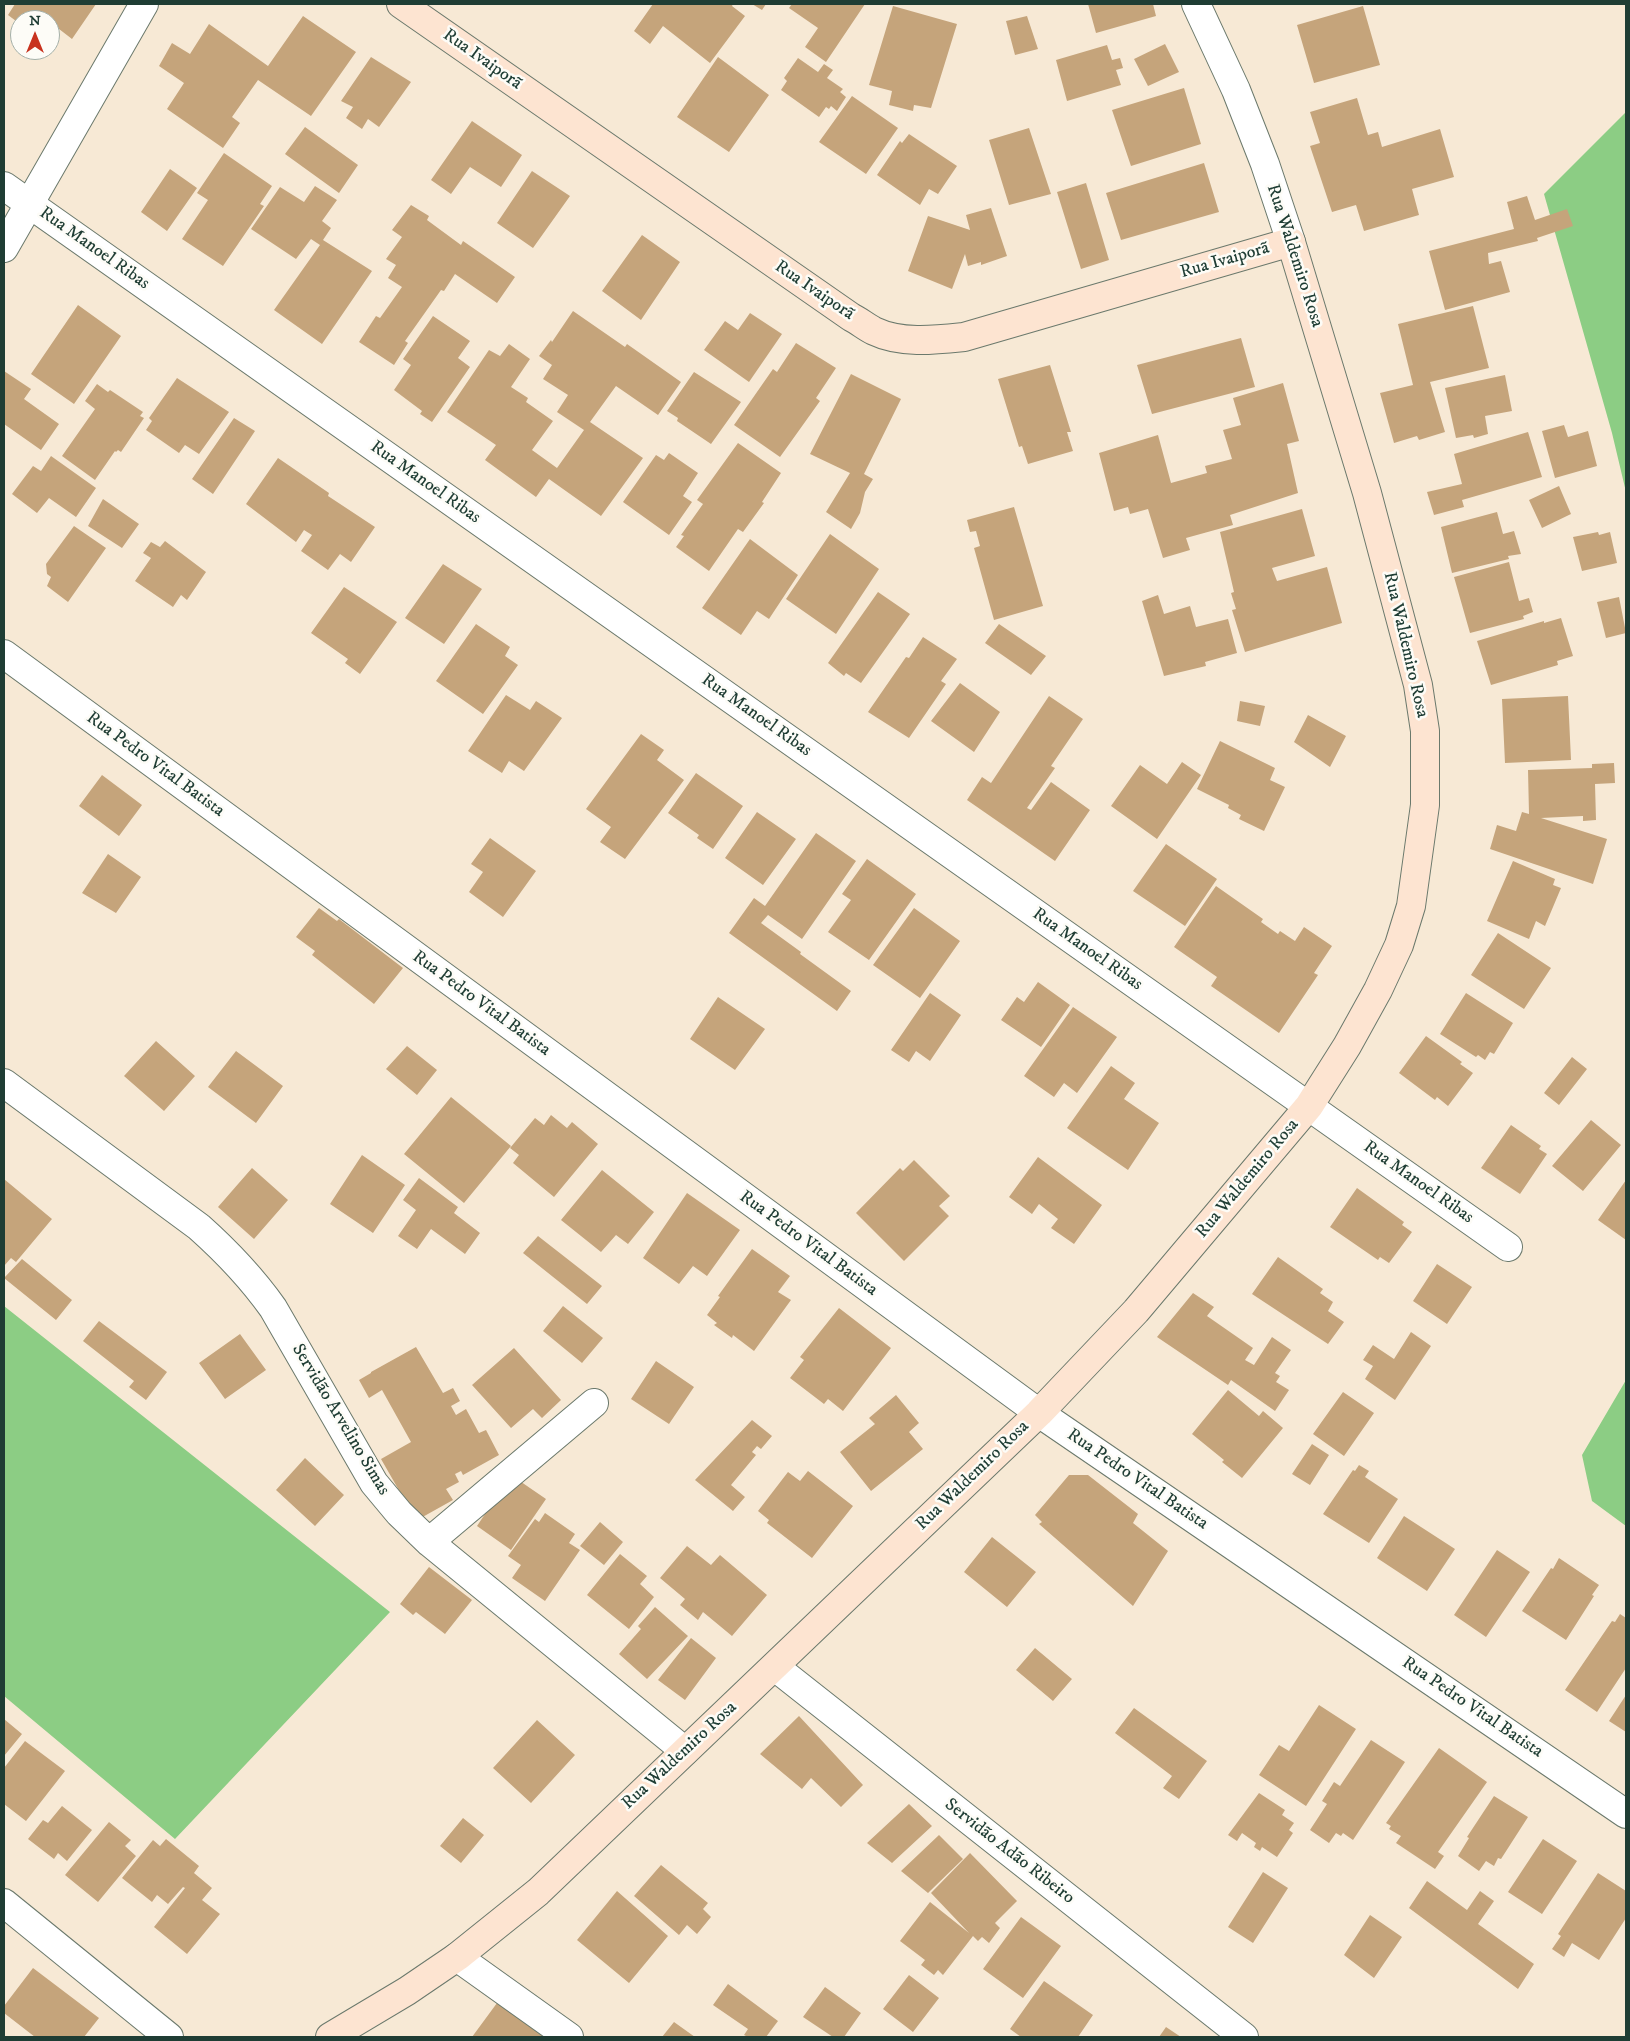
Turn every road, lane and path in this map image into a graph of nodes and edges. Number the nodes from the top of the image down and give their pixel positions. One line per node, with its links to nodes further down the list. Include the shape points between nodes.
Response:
1 (144, 4): 5 (street)
2 (401, 4): 6 (street, Rua Ivaiporã, via 876,332 935,340 964,337)
3 (1196, 4): 6 (street, Rua Waldemiro Rosa, via 1265,164)
4 (4, 186): 5 (street, Rua Manoel Ribas)
5 (30, 204): 7 (street); 10 (street, Rua Manoel Ribas)
6 (1291, 242): 10 (street, Rua Waldemiro Rosa, via 1367,493 1418,685 1424,731 1424,804 1418,864 1400,945 1356,1030)
7 (4, 248)
8 (4, 654): 13 (street, Rua Pedro Vital Batista)
9 (4, 1083): 14 (street, Servidão Arvelino Simas, via 199,1227 254,1281 374,1482 399,1513)
10 (1309, 1106): 11 (street, Rua Manoel Ribas); 13 (street, Rua Waldemiro Rosa, via 1136,1311)
11 (1508, 1247)
12 (594, 1403): 14 (street)
13 (1039, 1413): 15 (street, Rua Waldemiro Rosa); 17 (street, Rua Pedro Vital Batista)
14 (429, 1542): 16 (street, Servidão Arvelino Simas)
15 (775, 1667): 16 (street, Rua Waldemiro Rosa); 23 (street, Servidão Adão Ribeiro)
16 (685, 1751): 19 (street, Rua Waldemiro Rosa, via 538,1892)
17 (1626, 1814)
18 (4, 1902): 20 (street)
19 (457, 1957): 21 (street, Rua Waldemiro Rosa); 22 (street)
20 (169, 2037)
21 (330, 2037)
22 (570, 2037)
23 (1244, 2037)

